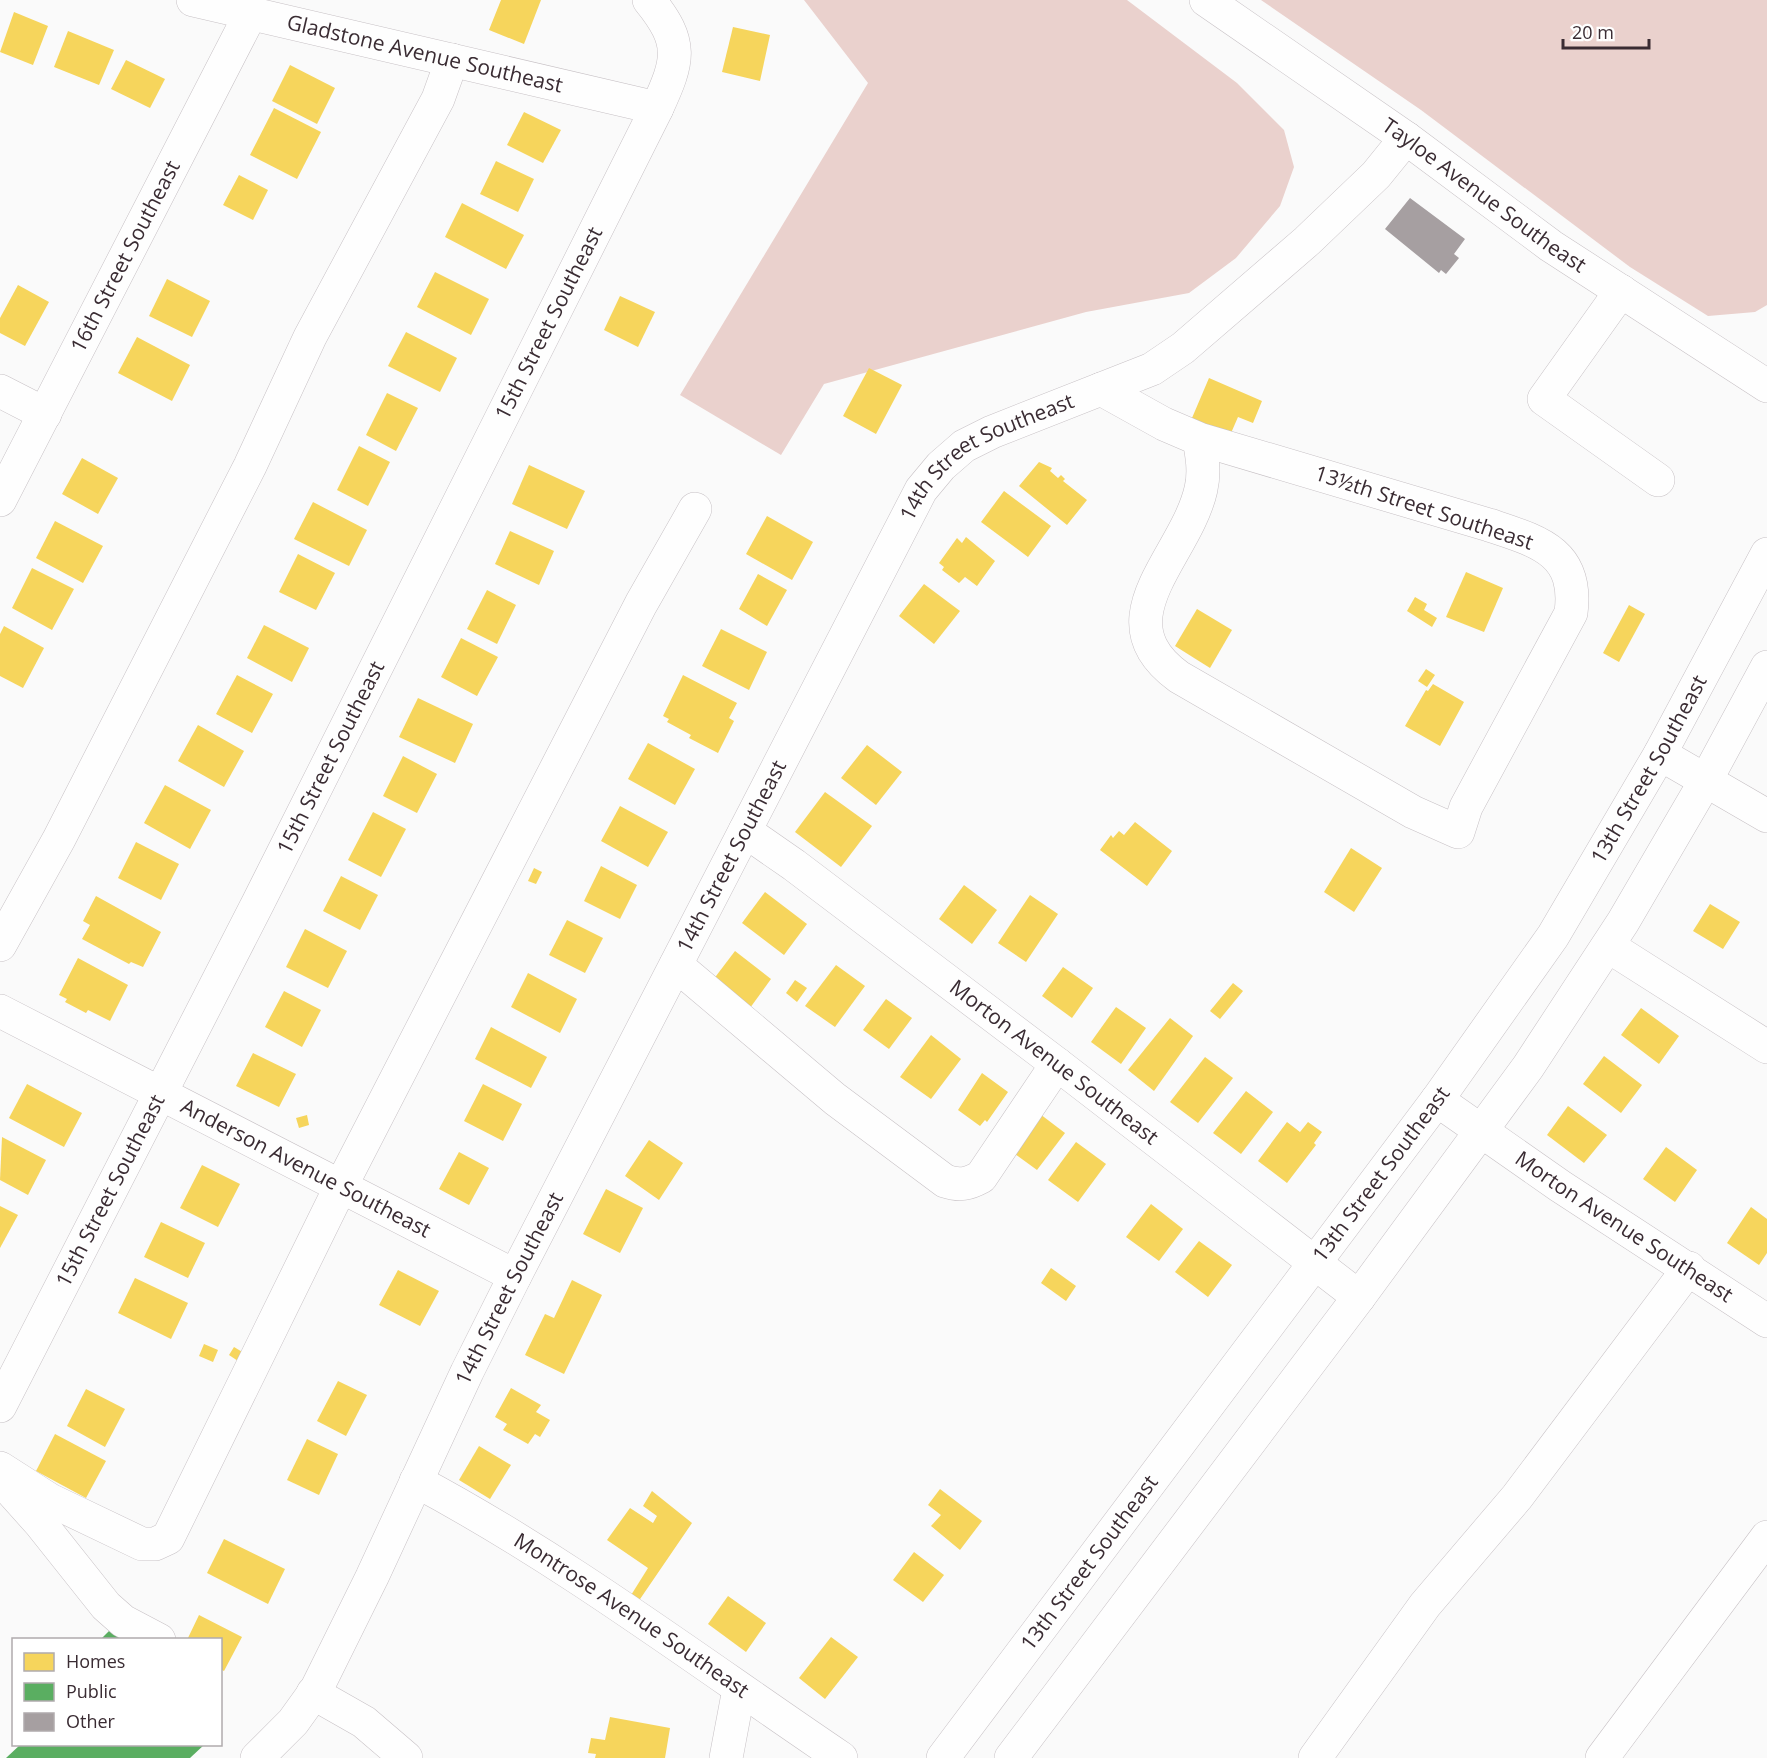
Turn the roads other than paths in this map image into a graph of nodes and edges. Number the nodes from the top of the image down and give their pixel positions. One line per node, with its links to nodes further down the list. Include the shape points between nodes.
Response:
1 (193, 0): 4 (street, Gladstone Avenue Southeast)
2 (648, 0): 6 (street, 15th Street Southeast, via 671,34 675,51 673,72)
3 (1206, 0): 7 (street, Tayloe Avenue Southeast)
4 (251, 13): 5 (street, Gladstone Avenue Southeast); 12 (street, 16th Street Southeast)
5 (452, 60): 6 (street, Gladstone Avenue Southeast); 23 (street, via 438,99 310,337 250,466 59,839)
6 (657, 108): 29 (street, 15th Street Southeast)
7 (1406, 138): 8 (street, Tayloe Avenue Southeast, via 1551,246); 10 (street, 14th Street Southeast, via 1376,175 1307,241 1184,348 1152,369)
8 (1621, 291): 9 (street, Tayloe Avenue Southeast); 14 (street, via 1544,399)
9 (1767, 386)
10 (1101, 389): 13 (street, 13½th Street Southeast); 22 (street, 14th Street Southeast, via 964,446 921,490)
11 (0, 391): 12 (street)
12 (45, 414): 15 (street, 16th Street Southeast)
13 (1198, 439): 13 (street, 13½th Street Southeast, via 1203,460 1202,487 1145,611 1149,648 1179,677 1413,812 1458,832 1466,807 1570,613 1573,594 1569,574 1559,558 1548,548 1498,528)
14 (1658, 480)
15 (0, 500)
16 (695, 509): 32 (street, via 641,604)
17 (1767, 554): 19 (street, 13th Street Southeast)
18 (1767, 666): 20 (street)
19 (1660, 754): 20 (street); 30 (street, 13th Street Southeast, via 1553,936)
20 (1706, 780): 21 (street); 24 (street)
21 (1767, 816)
22 (745, 831): 25 (street, 14th Street Southeast); 28 (street, Morton Avenue Southeast)
23 (0, 945)
24 (1608, 946): 27 (street); 31 (street)
25 (676, 965): 28 (street, via 835,1098 956,1185 981,1177); 35 (street, 14th Street Southeast)
26 (0, 1011): 29 (street, Anderson Avenue Southeast)
27 (1767, 1047)
28 (1057, 1064): 33 (street, Morton Avenue Southeast)
29 (160, 1092): 32 (street, Anderson Avenue Southeast); 38 (street, 15th Street Southeast)
30 (1437, 1100): 31 (street, Morton Avenue Southeast); 33 (street, 13th Street Southeast)
31 (1482, 1133): 34 (street, Morton Avenue Southeast); 36 (street)
32 (341, 1186): 35 (street, Anderson Avenue Southeast); 39 (street, via 168,1538 156,1544 142,1544 50,1500)
33 (1316, 1263): 36 (street, Morton Avenue Southeast); 50 (street, 13th Street Southeast)
34 (1689, 1268): 37 (street, Morton Avenue Southeast); 52 (street, via 1517,1497 1425,1605)
35 (515, 1276): 41 (street, 14th Street Southeast)
36 (1359, 1297): 51 (street)
37 (1767, 1321)
38 (0, 1406)
39 (0, 1468)
40 (0, 1478): 43 (street, via 106,1606 123,1621)
41 (416, 1481): 44 (street, Montrose Avenue Southeast, via 552,1562); 45 (street, 14th Street Southeast)
42 (1767, 1537): 53 (street)
43 (155, 1638)
44 (739, 1689): 48 (street); 49 (street, Montrose Avenue Southeast)
45 (313, 1693): 46 (street, 14th Street Southeast, via 293,1722); 47 (street, via 364,1722)
46 (257, 1758)
47 (406, 1758)
48 (726, 1758)
49 (841, 1758)
50 (943, 1758)
51 (1011, 1758)
52 (1315, 1758)
53 (1602, 1758)

